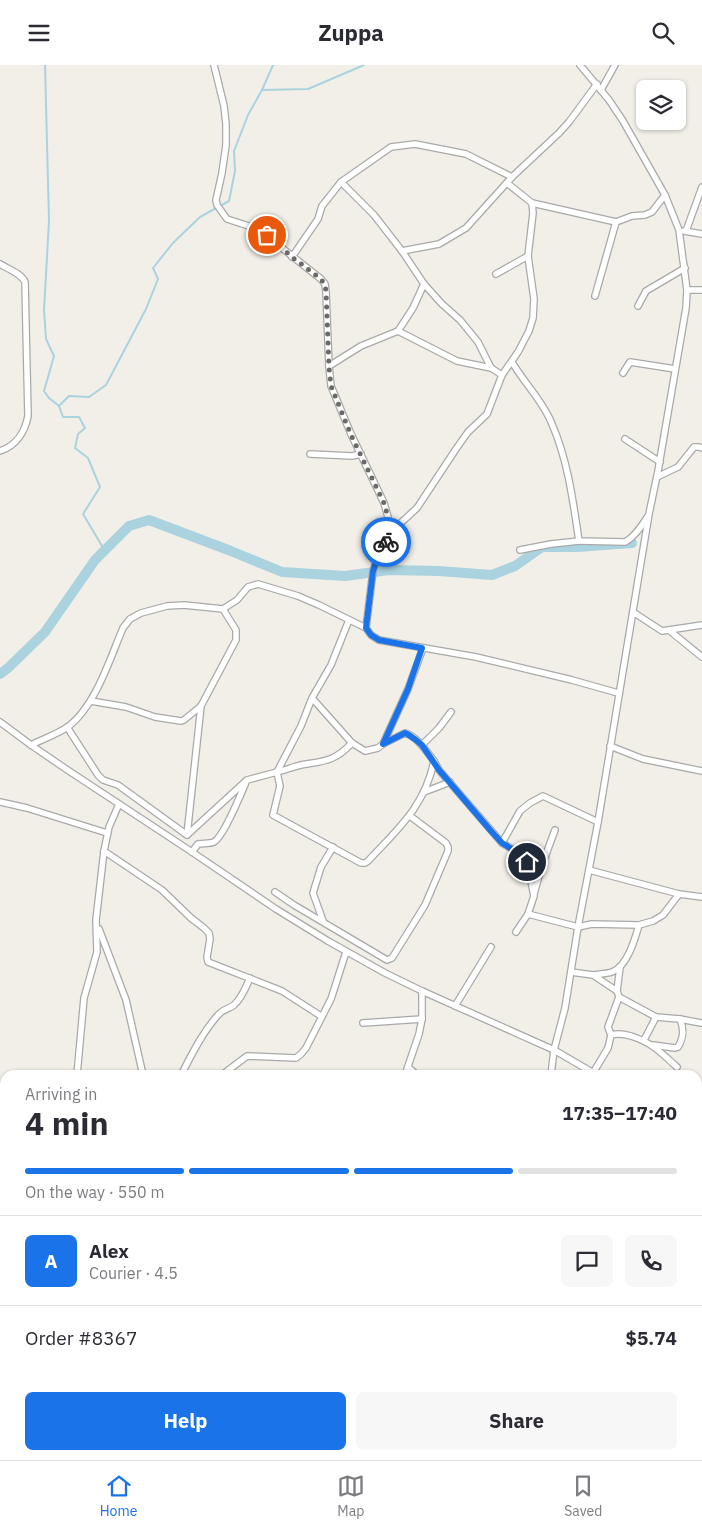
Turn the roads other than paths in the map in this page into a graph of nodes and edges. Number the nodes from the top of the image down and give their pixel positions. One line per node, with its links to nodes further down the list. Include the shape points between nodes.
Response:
1 (214, 65): 17 (street, via 226,124 217,205 227,219 258,229)
2 (580, 65): 4 (street)
3 (615, 65): 5 (street)
4 (597, 84): 5 (street); 6 (street, via 564,128)
5 (601, 90): 10 (street, via 623,121)
6 (512, 177): 7 (street, via 466,154 415,144 387,149); 8 (street)
7 (341, 182): 15 (street, via 374,215); 17 (street, via 322,206 316,223)
8 (506, 183): 11 (street); 15 (street, via 460,232 439,244)
9 (702, 187): 13 (street)
10 (665, 195): 12 (street, via 652,212); 13 (street)
11 (532, 203): 12 (street); 16 (street)
12 (616, 222): 24 (street)
13 (682, 231): 14 (street); 19 (street)
14 (702, 234)
15 (402, 251): 21 (street)
16 (528, 256): 20 (street); 27 (street, via 534,319)
17 (292, 257): 28 (street, via 325,285)
18 (0, 264): 35 (street, via 25,282 28,415 22,434 8,448)
19 (685, 268): 22 (street); 25 (street, via 646,291)
20 (496, 274)
21 (424, 284): 26 (street); 29 (street, via 478,342)
22 (687, 290): 23 (street); 30 (street)
23 (702, 290)
24 (595, 296)
25 (638, 306)
26 (398, 331): 28 (street, via 361,347); 29 (street, via 457,361)
27 (512, 362): 32 (street); 42 (street, via 552,422 571,486)
28 (329, 367): 37 (street, via 331,386)
29 (491, 368): 32 (street)
30 (675, 369): 31 (street, via 630,362); 38 (street)
31 (623, 373)
32 (502, 375): 41 (street, via 487,414 468,432 417,508)
33 (625, 439): 38 (street)
34 (702, 449): 39 (street, via 694,447 678,467)
35 (0, 451)
36 (310, 454): 37 (street)
37 (361, 454): 41 (street, via 384,503)
38 (660, 462): 39 (street)
39 (657, 477): 40 (street)
40 (649, 514): 42 (street, via 625,542); 45 (street)
41 (392, 531): 48 (street, via 373,571)
42 (579, 541): 43 (street)
43 (520, 550)
44 (223, 609): 46 (street, via 248,587 258,584 298,596); 54 (street, via 167,606 130,619); 55 (street, via 236,630 236,640)
45 (633, 612): 49 (street, via 660,630); 52 (street)
46 (348, 620): 48 (street); 53 (street, via 331,665)
47 (702, 625): 49 (street)
48 (366, 628): 50 (street, via 379,640)
49 (670, 631): 51 (street)
50 (422, 648): 52 (street, via 476,657); 60 (street)
51 (702, 657)
52 (618, 693): 63 (street)
53 (312, 699): 59 (street); 66 (street, via 302,726)
54 (91, 701): 55 (street, via 181,721); 58 (street)
55 (201, 706): 76 (street)
56 (450, 712): 62 (street, via 440,728)
57 (0, 722): 61 (street)
58 (67, 727): 61 (street); 76 (street, via 103,780 118,785)
59 (352, 743): 60 (street, via 365,751); 66 (street, via 342,754 328,760)
60 (383, 744): 62 (street, via 405,733)
61 (30, 745): 71 (street)
62 (422, 745): 64 (street)
63 (610, 746): 65 (street, via 643,759); 73 (street)
64 (434, 761): 68 (street); 69 (street)
65 (702, 771)
66 (277, 772): 67 (street); 78 (street, via 280,787 273,815)
67 (247, 780): 76 (street); 80 (street, via 218,838 212,843 198,844)
68 (450, 782): 69 (street); 77 (street)
69 (424, 792): 72 (street)
70 (0, 802): 75 (street)
71 (118, 803): 75 (street); 80 (street)
72 (410, 815): 78 (street, via 365,863); 92 (street, via 448,847 424,905 389,960)
73 (598, 822): 77 (street, via 543,795 520,811); 81 (street)
74 (556, 830): 84 (street)
75 (107, 833): 79 (street)
76 (187, 835)
77 (502, 843): 84 (street, via 525,857)
78 (333, 847): 88 (street, via 321,867 313,893)
79 (104, 851): 87 (street); 98 (street, via 162,890 209,933 208,962)
80 (192, 852): 94 (street)
81 (589, 870): 83 (street); 90 (street)
82 (275, 892): 88 (street)
83 (679, 894): 85 (street); 89 (street, via 663,915)
84 (534, 896): 86 (street)
85 (702, 897)
86 (528, 914): 90 (street); 91 (street)
87 (96, 920): 115 (street, via 97,952 84,998); 116 (street, via 126,1001)
88 (323, 922): 92 (street)
89 (639, 925): 90 (street, via 592,924); 95 (street, via 630,953)
90 (578, 927): 96 (street)
91 (516, 932)
92 (348, 937): 94 (street)
93 (491, 947): 102 (street)
94 (344, 950): 99 (street); 103 (street, via 331,999)
95 (620, 967): 97 (street); 100 (street)
96 (571, 972): 97 (street); 112 (street)
97 (593, 975): 100 (street)
98 (250, 978): 103 (street, via 287,994); 117 (street, via 240,998 219,1013 201,1037)
99 (422, 991): 102 (street); 105 (street)
100 (617, 991): 101 (street)
101 (619, 997): 104 (street); 109 (street, via 608,1027)
102 (455, 1006): 112 (street)
103 (321, 1016): 118 (street, via 306,1048 296,1057 247,1056)
104 (656, 1017): 106 (street); 110 (street)
105 (422, 1019): 107 (street); 113 (street)
106 (680, 1019): 108 (street); 111 (street, via 683,1035 678,1047)
107 (363, 1023)
108 (701, 1023)
109 (612, 1035): 110 (street, via 624,1034); 123 (street)
110 (644, 1040): 111 (street)
111 (653, 1045): 114 (street)
112 (554, 1050): 121 (street); 122 (street)
113 (408, 1067): 119 (street); 120 (street)
114 (677, 1067)
115 (77, 1070)
116 (142, 1070)
117 (184, 1070)
118 (229, 1070)
119 (407, 1070)
120 (411, 1070)
121 (552, 1070)
122 (586, 1070)
123 (595, 1070)

